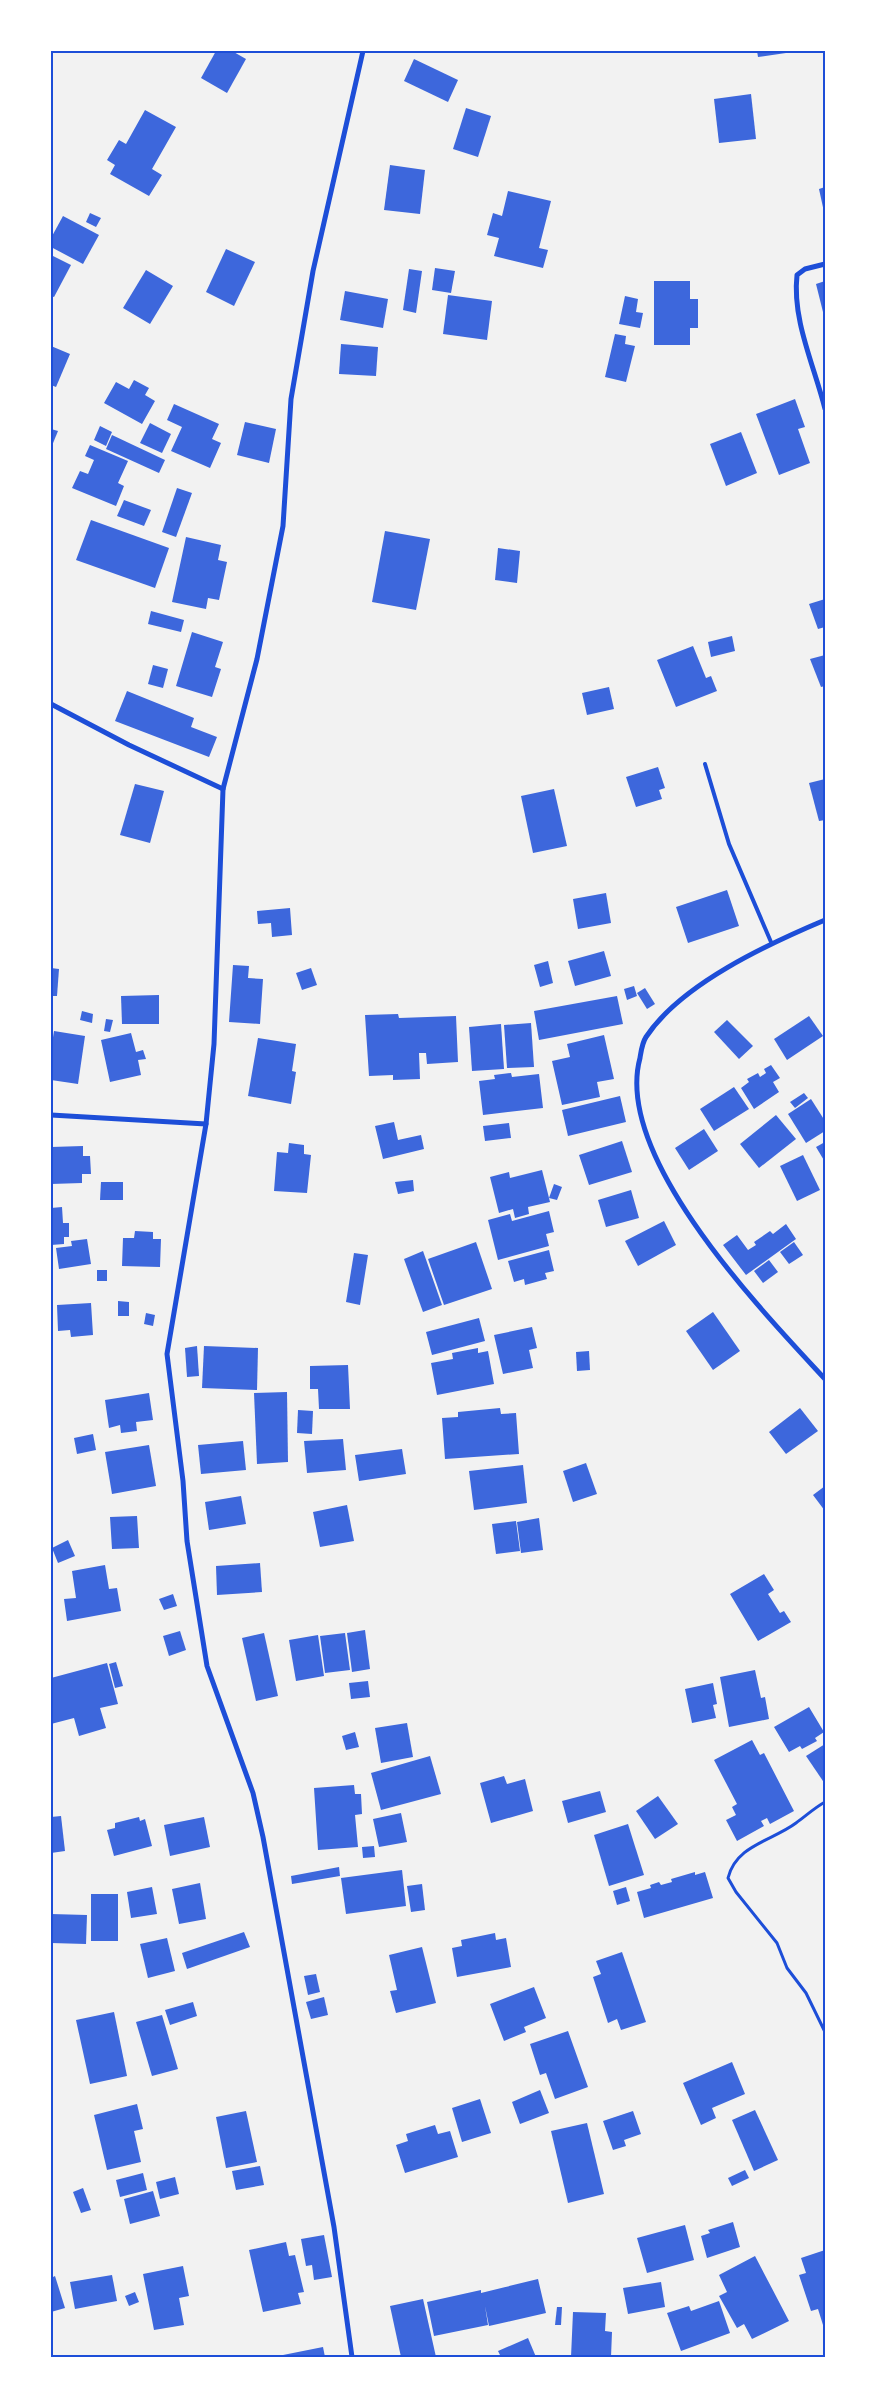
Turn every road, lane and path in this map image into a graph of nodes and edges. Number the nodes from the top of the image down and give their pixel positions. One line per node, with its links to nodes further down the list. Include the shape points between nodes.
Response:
1 (364, 51): 6 (street, via 310,291 291,399 283,526 256,659)
2 (825, 264): 3 (street, via 797,275 794,295)
3 (825, 409)
4 (51, 704): 6 (street)
5 (705, 764): 8 (lane, via 729,844)
6 (223, 789): 10 (street, via 214,1044)
7 (825, 920): 8 (street)
8 (770, 942): 11 (street, via 667,1011 645,1038 636,1070 638,1106 672,1190 735,1281)
9 (51, 1115): 10 (street)
10 (206, 1124): 14 (street, via 167,1354 187,1541 207,1666 253,1793 263,1837 334,2227)
11 (825, 1380)
12 (825, 1802): 13 (path, via 795,1824 746,1852 732,1864 728,1878 777,1943 787,1968 806,1993)
13 (825, 2032)
14 (352, 2357)

